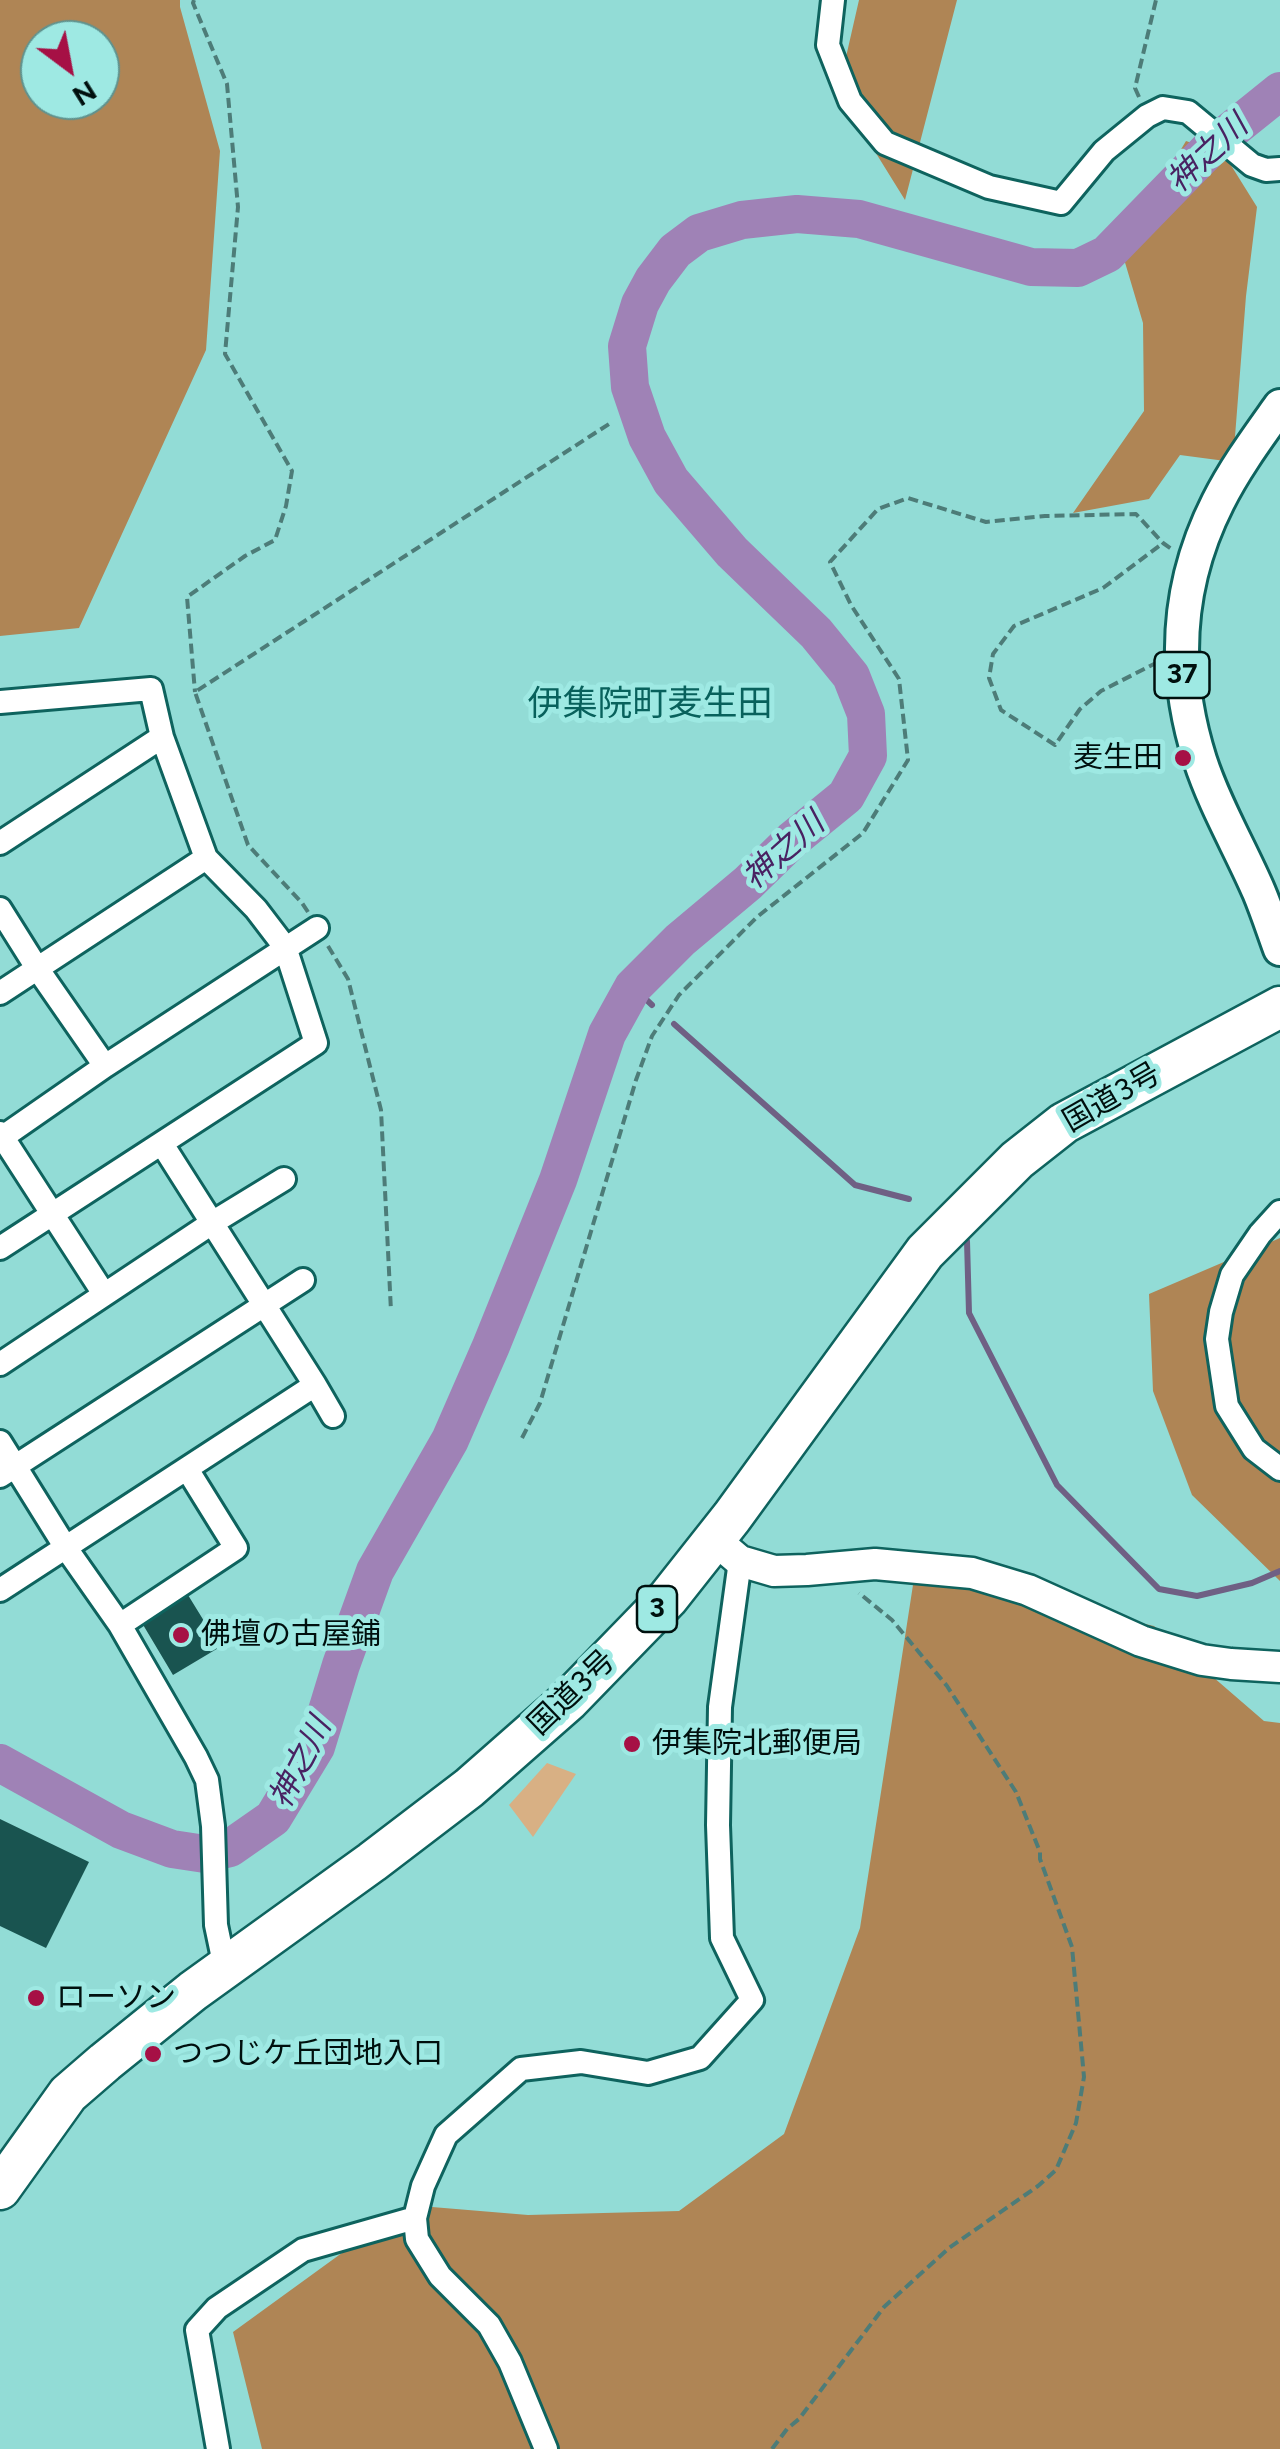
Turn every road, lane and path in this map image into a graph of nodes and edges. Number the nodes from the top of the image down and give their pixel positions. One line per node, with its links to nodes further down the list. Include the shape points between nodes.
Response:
1 (194, 0): 11 (path, via 228,84 238,208 225,354 292,471 275,540 187,597)
2 (833, 0): 4 (street, via 828,45 850,101 885,142 989,187 1061,203 1104,150)
3 (1156, 0): 4 (path, via 1135,88)
4 (1147, 116): 5 (street, via 1163,108 1188,112 1252,166)
5 (1280, 170)
6 (1280, 406): 9 (main road, 37, via 1218,502)
7 (609, 424): 11 (path)
8 (1162, 543): 9 (path); 10 (path, via 1103,588 1014,626 993,654 989,678 1002,710 1054,746 1101,692); 38 (path, via 1136,514 986,522 908,498 878,509 830,562 899,679 908,760 862,833 757,917 680,995 652,1036 540,1403)
9 (1194, 562): 10 (main road, 37)
10 (1180, 651): 19 (main road, 37, via 1200,761)
11 (195, 692): 17 (path, via 248,845)
12 (0, 702): 13 (street, via 151,689)
13 (162, 737): 14 (street); 15 (street)
14 (0, 843)
15 (206, 858): 18 (street); 20 (street)
16 (0, 908): 20 (street)
17 (317, 928): 18 (street); 34 (path, via 348,978 380,1110)
18 (285, 947): 23 (street); 25 (street, via 316,1043)
19 (1280, 950)
20 (38, 968): 21 (street); 23 (street)
21 (0, 994)
22 (1280, 1007): 44 (highway, 国道3号 / 3, via 1064,1123 986,1188 925,1252)
23 (105, 1066): 24 (street)
24 (1, 1136): 28 (street)
25 (162, 1144): 28 (street); 29 (street)
26 (284, 1178): 29 (street)
27 (1280, 1212): 41 (street, via 1232,1275 1218,1339 1227,1406 1254,1449)
28 (52, 1213): 30 (street); 32 (street)
29 (212, 1223): 32 (street); 33 (street)
30 (0, 1248)
31 (303, 1280): 33 (street)
32 (104, 1294): 35 (street)
33 (264, 1304): 36 (street); 42 (street)
34 (391, 1311)
35 (0, 1364)
36 (315, 1385): 37 (street); 40 (street)
37 (334, 1416)
38 (522, 1438)
39 (0, 1442): 42 (street)
40 (187, 1469): 43 (street); 47 (street, via 236,1548)
41 (1280, 1469)
42 (8, 1471): 43 (street)
43 (66, 1548): 46 (street); 47 (street)
44 (727, 1550): 45 (street, via 774,1570); 49 (highway, 国道3号 / 3, via 469,1788); 51 (street, via 722,1938 752,2000 700,2058 648,2074 580,2062 521,2069 446,2135)
45 (819, 1570): 48 (street, via 874,1564 972,1573 1202,1660); 54 (path, via 892,1620 947,1686 1016,1792 1072,1947 1084,2077 1076,2123 1056,2170 949,2248 884,2307)
46 (0, 1590)
47 (120, 1624): 49 (street, via 206,1780)
48 (1280, 1667)
49 (225, 1968): 50 (highway, 国道3号 / 3, via 68,2094)
50 (0, 2189)
51 (415, 2218): 52 (street, via 302,2250 216,2308 197,2330); 53 (street, via 417,2240 440,2276 489,2325)
52 (218, 2449)
53 (546, 2449)
54 (772, 2449)

